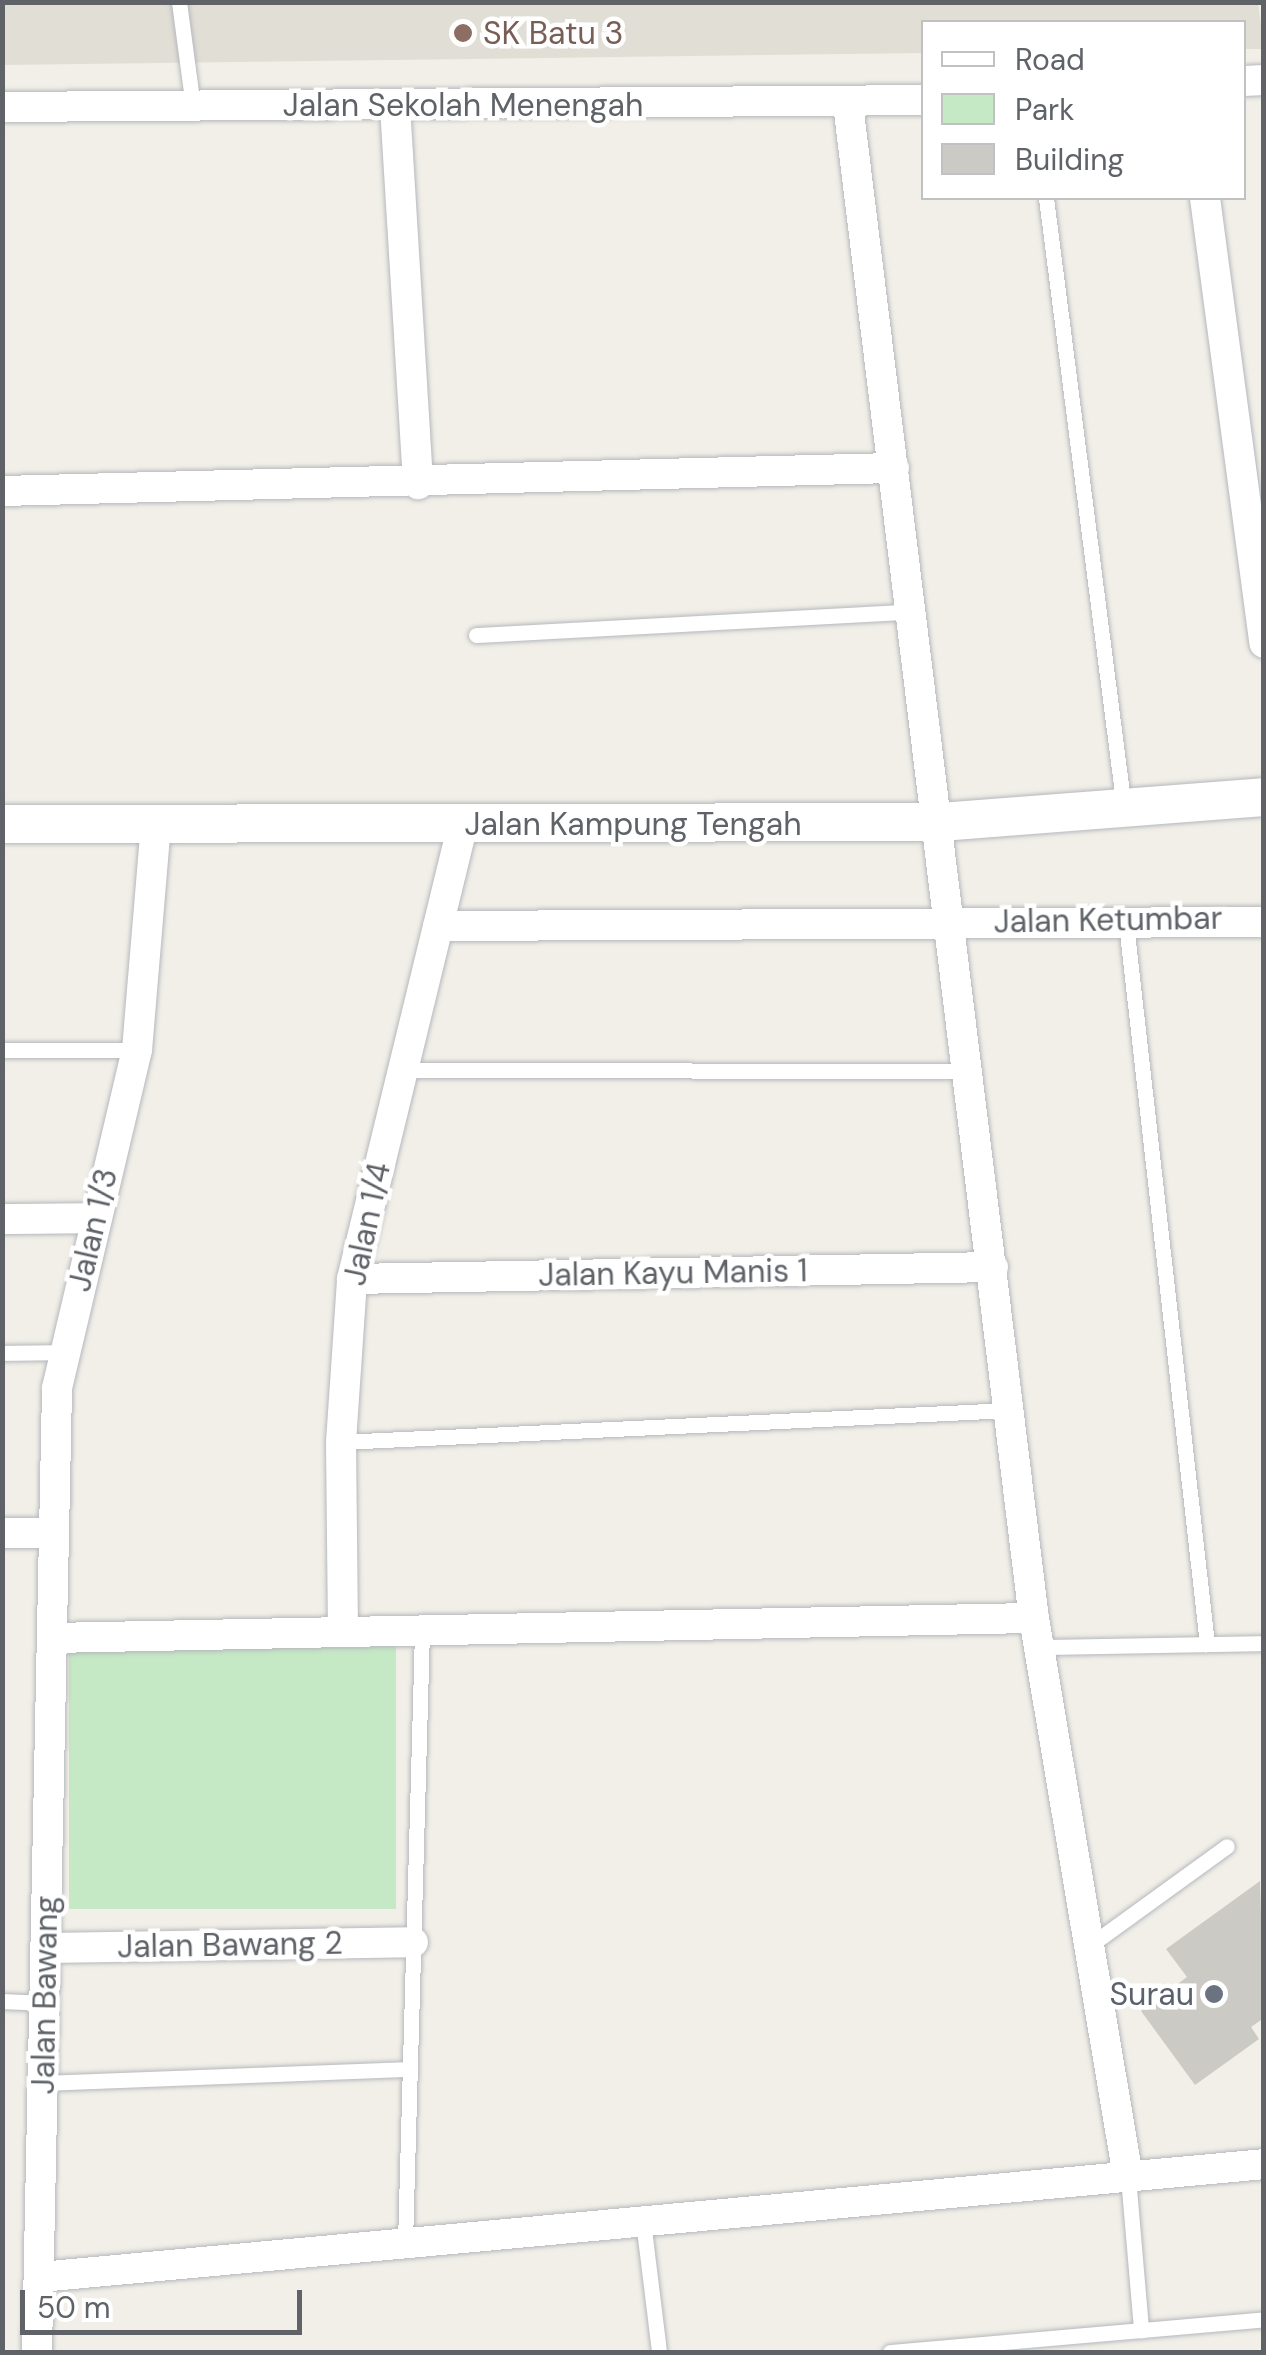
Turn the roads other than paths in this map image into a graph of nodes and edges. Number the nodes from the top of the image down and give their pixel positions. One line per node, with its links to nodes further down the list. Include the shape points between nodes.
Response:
1 (179, 2): 5 (lane)
2 (921, 100): 3 (street, Jalan Sekolah Menengah)
3 (848, 104): 4 (street, Jalan Sekolah Menengah); 9 (street)
4 (395, 106): 5 (street, Jalan Sekolah Menengah); 10 (street)
5 (193, 107): 6 (street, Jalan Sekolah Menengah)
6 (2, 108)
7 (1046, 200): 16 (lane)
8 (1205, 200): 14 (street)
9 (894, 468): 10 (street); 12 (street)
10 (418, 484): 11 (street)
11 (2, 491)
12 (913, 610): 13 (lane); 17 (street)
13 (476, 635)
14 (1264, 643)
15 (1264, 798): 16 (street, Jalan Kampung Tengah)
16 (1124, 811): 17 (street, Jalan Kampung Tengah)
17 (940, 822): 20 (street, Jalan Kampung Tengah); 21 (street)
18 (2, 824): 19 (street, Jalan Kampung Tengah)
19 (156, 824): 20 (street, Jalan Kampung Tengah); 26 (street, Jalan 1/3)
20 (463, 825): 24 (street, Jalan 1/4)
21 (952, 922): 23 (street, Jalan Ketumbar); 24 (street, Jalan Ketumbar); 28 (street)
22 (1264, 922): 23 (street, Jalan Ketumbar)
23 (1126, 924): 44 (lane)
24 (438, 926): 27 (street, Jalan 1/4)
25 (2, 1050): 26 (lane)
26 (137, 1050): 29 (street, Jalan 1/3)
27 (403, 1070): 28 (lane); 32 (street, Jalan 1/4)
28 (969, 1072): 31 (street)
29 (94, 1218): 30 (street); 33 (street, Jalan 1/3)
30 (2, 1219)
31 (993, 1266): 32 (street, Jalan Kayu Manis 1); 35 (street)
32 (352, 1279): 36 (street, Jalan 1/4)
33 (65, 1352): 34 (lane); 38 (street, Jalan 1/3)
34 (2, 1353)
35 (1010, 1410): 36 (lane); 41 (street)
36 (341, 1442): 40 (street, Jalan 1/4)
37 (2, 1533): 38 (street)
38 (54, 1533): 42 (street, Jalan 1/3)
39 (422, 1630): 40 (street); 41 (street); 46 (lane)
40 (343, 1632): 42 (street)
41 (1037, 1633): 44 (lane); 47 (street)
42 (52, 1638): 48 (street, Jalan Bawang)
43 (1264, 1643): 44 (lane)
44 (1207, 1644)
45 (1227, 1846): 47 (lane)
46 (413, 1942): 48 (street, Jalan Bawang 2); 51 (lane)
47 (1089, 1946): 54 (street)
48 (46, 1948): 50 (street, Jalan Bawang)
49 (2, 2002): 50 (lane)
50 (46, 2002): 52 (street, Jalan Bawang)
51 (410, 2069): 52 (lane); 56 (lane)
52 (43, 2084): 57 (street, Jalan Bawang)
53 (1264, 2164): 54 (street)
54 (1128, 2176): 55 (street); 59 (lane)
55 (643, 2221): 56 (street); 61 (lane)
56 (405, 2243): 57 (street)
57 (40, 2276): 60 (street, Jalan Bawang)
58 (1264, 2320): 59 (lane)
59 (1141, 2330): 62 (lane)
60 (37, 2352)
61 (659, 2352)
62 (890, 2352)

